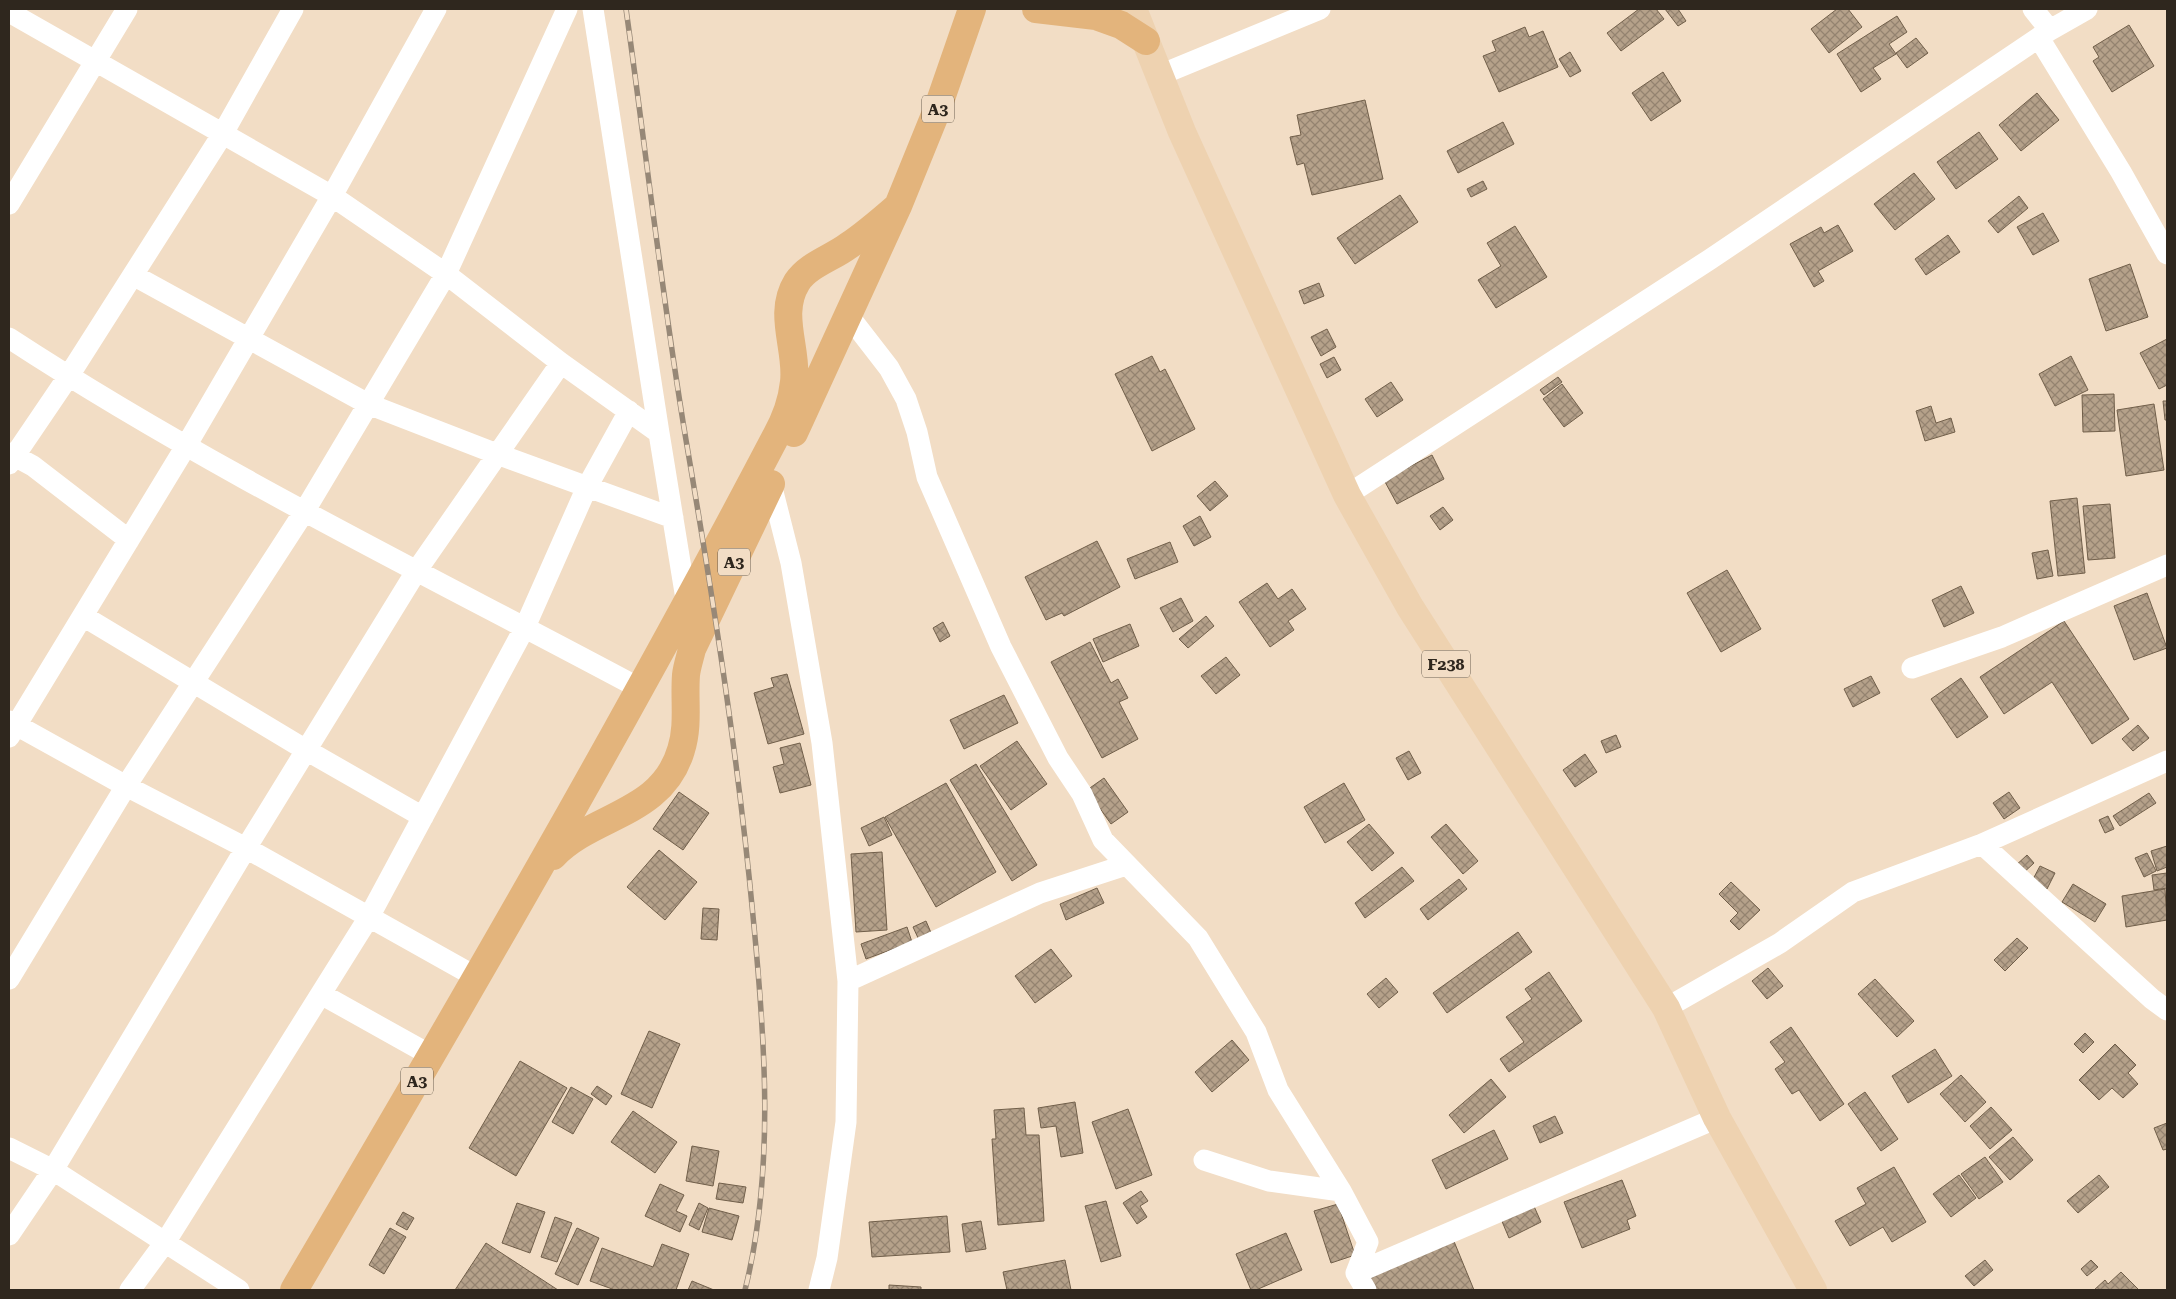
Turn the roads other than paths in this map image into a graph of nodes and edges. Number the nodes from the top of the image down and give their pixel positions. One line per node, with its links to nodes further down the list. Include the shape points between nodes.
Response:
1 (127, 9): 15 (street)
2 (293, 9): 17 (street)
3 (436, 9): 18 (street)
4 (567, 9): 22 (street)
5 (972, 9): 20 (highway, A3, via 937,110)
6 (1036, 9): 14 (highway, via 1096,16 1121,25)
7 (1133, 9): 14 (main road, F238)
8 (1320, 9): 16 (street)
9 (2034, 9): 13 (street)
10 (2087, 9): 13 (street)
11 (590, 11): 31 (street)
12 (9, 12): 15 (street)
13 (2044, 34): 21 (street); 37 (street, via 1709,260)
14 (1146, 41): 16 (main road, F238)
15 (96, 61): 17 (street); 19 (street)
16 (1160, 75): 37 (main road, F238, via 1182,132)
17 (222, 135): 18 (street); 23 (street)
18 (332, 196): 22 (street); 26 (street)
19 (9, 204)
20 (898, 206): 24 (highway, A3); 43 (highway, A3, via 846,248 798,279 789,298 788,324 795,381 784,420)
21 (2167, 254)
22 (446, 274): 27 (street); 29 (street)
23 (133, 275): 26 (street); 28 (street)
24 (848, 315): 35 (highway, A3); 56 (street, via 889,368 906,399 918,432 927,476 1001,647 1058,758 1082,794 1103,840)
25 (9, 338): 28 (street)
26 (249, 338): 29 (street); 32 (street)
27 (561, 363): 30 (street); 33 (street)
28 (68, 377): 32 (street); 34 (street)
29 (368, 404): 33 (street); 38 (street)
30 (629, 411): 31 (street); 36 (street)
31 (660, 433): 39 (street)
32 (186, 446): 38 (street); 40 (street)
33 (497, 454): 36 (street); 42 (street)
34 (10, 458): 40 (street, via 34,466)
35 (771, 484): 57 (highway, A3, via 692,649 686,674 687,728 681,753 669,775 640,805 582,832 559,849); 61 (street, via 791,563 822,743)
36 (587, 487): 39 (street); 45 (street)
37 (1347, 495): 63 (main road, F238, via 1410,607)
38 (304, 512): 42 (street); 47 (street)
39 (673, 518): 43 (street)
40 (129, 540): 44 (street)
41 (2167, 565): 46 (street, via 2002,637)
42 (417, 570): 45 (street); 50 (street)
43 (688, 605): 48 (highway, A3)
44 (83, 616): 47 (street); 49 (street)
45 (525, 627): 48 (street); 53 (street)
46 (1912, 668)
47 (194, 681): 50 (street); 52 (street)
48 (641, 689): 57 (highway, A3)
49 (11, 727): 52 (street)
50 (306, 750): 53 (street); 55 (street)
51 (2167, 761): 54 (street)
52 (126, 786): 55 (street); 60 (street)
53 (423, 817): 58 (street)
54 (1982, 844): 63 (street, via 1853,892 1780,943); 64 (street)
55 (246, 848): 58 (street); 69 (street)
56 (1126, 865): 61 (street, via 1040,893); 70 (street, via 1198,938 1256,1032 1278,1090)
57 (538, 871): 59 (highway, A3)
58 (369, 917): 59 (street); 62 (street)
59 (478, 978): 65 (highway, A3)
60 (9, 979)
61 (848, 981): 77 (street, via 846,1122 827,1258)
62 (321, 994): 65 (street); 72 (street)
63 (1666, 1008): 66 (main road, F238)
64 (2167, 1010)
65 (432, 1056): 76 (highway, A3)
66 (1716, 1118): 73 (street); 78 (main road, F238)
67 (9, 1148): 69 (street)
68 (1204, 1160): 70 (street, via 1269,1181)
69 (53, 1170): 71 (street); 72 (street)
70 (1341, 1191): 73 (street, via 1368,1242)
71 (9, 1235)
72 (166, 1241): 74 (street); 75 (street)
73 (1361, 1281)
74 (130, 1290)
75 (239, 1290)
76 (294, 1290)
77 (819, 1290)
78 (1813, 1290)

